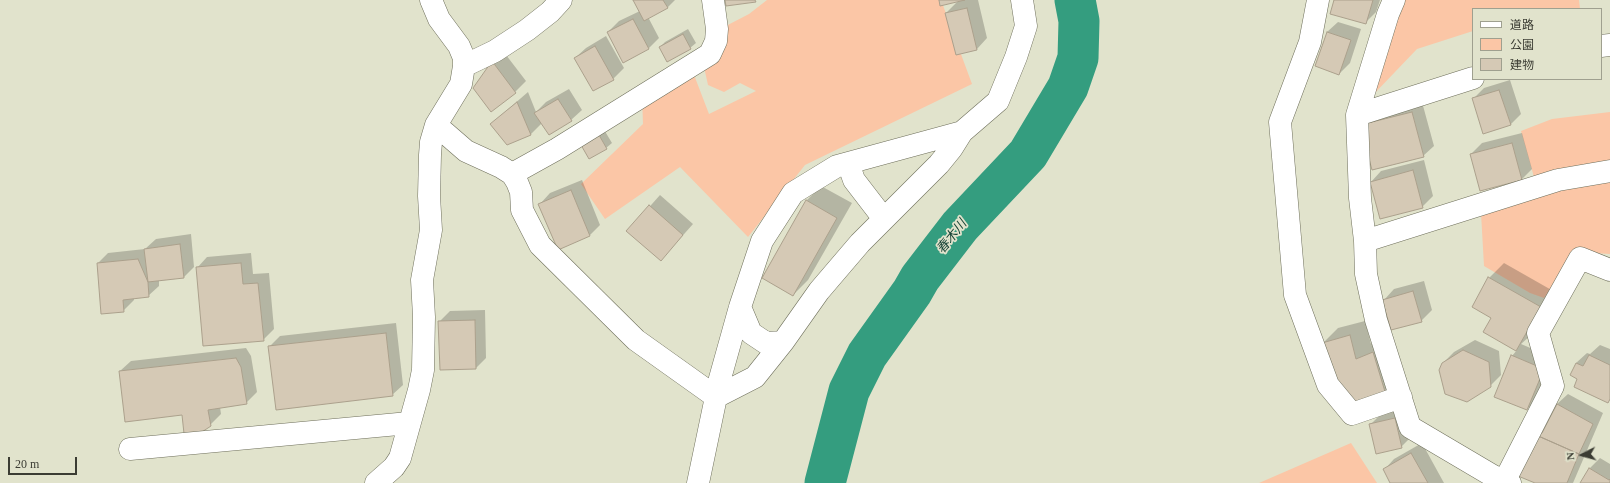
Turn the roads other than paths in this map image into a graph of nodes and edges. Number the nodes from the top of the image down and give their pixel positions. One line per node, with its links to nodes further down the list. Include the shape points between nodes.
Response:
1 (431, 0): 7 (street, via 439,19 459,46)
2 (561, 0): 7 (street, via 527,30 495,51)
3 (713, 0): 14 (street, via 717,29 716,41 710,54)
4 (1022, 0): 11 (street, via 1026,26 998,101)
5 (1318, 0): 21 (street, via 1310,42 1280,122 1295,295 1328,385 1352,414)
6 (1394, 0): 9 (street)
7 (464, 66): 10 (street, via 461,84)
8 (1472, 78): 9 (street)
9 (1357, 115): 16 (street, via 1360,198)
10 (436, 125): 14 (street, via 466,151); 22 (street, via 430,155 431,230 422,280 423,370)
11 (962, 132): 12 (street); 15 (street, via 939,164)
12 (848, 163): 15 (street, via 854,180); 18 (street, via 837,166 793,193 762,241)
13 (1610, 171): 16 (street, via 1558,180)
14 (512, 174): 20 (street, via 521,192 522,210 540,245 636,340)
15 (884, 219): 19 (street, via 819,291)
16 (1365, 241): 21 (street, via 1366,274 1376,320)
17 (1610, 270): 24 (street, via 1580,258 1538,334 1553,386)
18 (740, 307): 19 (street, via 751,333 766,343); 20 (street)
19 (782, 342): 20 (street, via 755,377)
20 (716, 397): 26 (street)
21 (1401, 398): 24 (street, via 1410,427)
22 (409, 423): 23 (street); 25 (street, via 400,458)
23 (130, 448)
24 (1507, 482)
25 (376, 483)
26 (698, 483)

